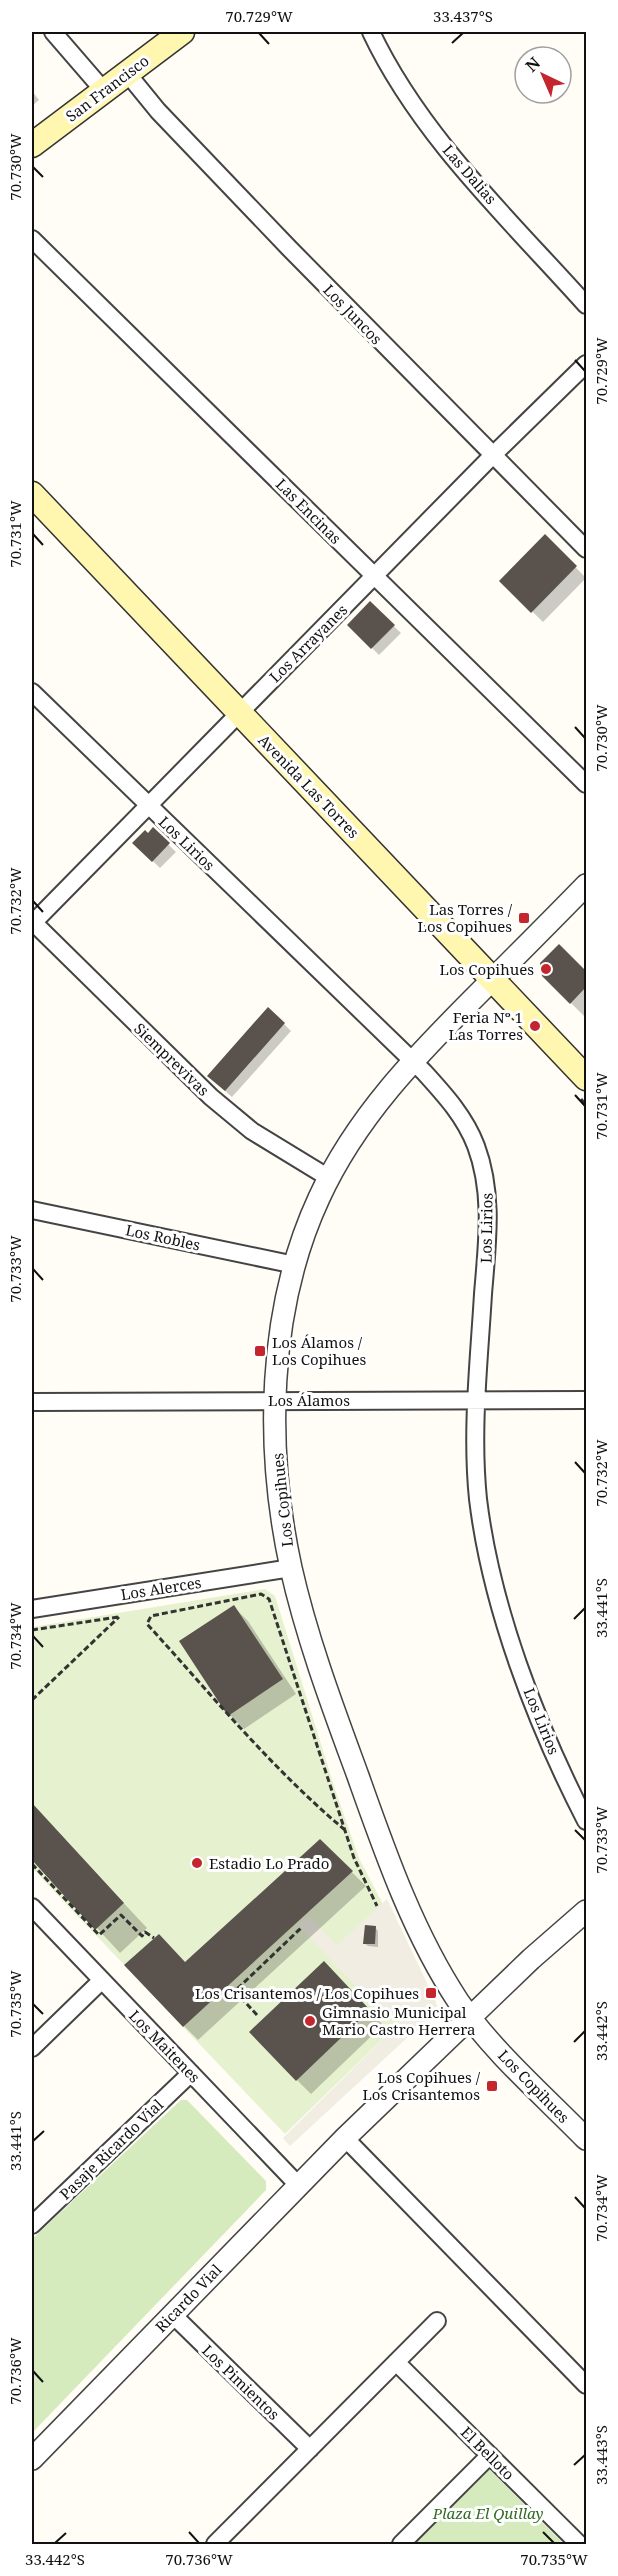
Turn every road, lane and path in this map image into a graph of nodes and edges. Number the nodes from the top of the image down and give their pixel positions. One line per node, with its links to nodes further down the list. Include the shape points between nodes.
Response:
1 (53, 32): 5 (street)
2 (182, 32): 4 (main road, San Francisco)
3 (371, 32): 8 (street, Las Dalias, via 402,87 442,142)
4 (127, 73): 5 (main road, San Francisco); 10 (street, Los Juncos, via 280,240)
5 (104, 91): 6 (main road, San Francisco)
6 (32, 145)
7 (32, 239): 13 (street, Las Encinas)
8 (586, 304)
9 (586, 364): 10 (street, Los Arrayanes)
10 (493, 455): 12 (street, Los Juncos); 13 (street, Los Arrayanes)
11 (32, 494): 15 (main road, Avenida Las Torres)
12 (586, 549)
13 (374, 576): 15 (street, Los Arrayanes); 16 (street, Las Encinas)
14 (32, 692): 17 (street, Los Lirios)
15 (239, 712): 17 (street, Los Arrayanes); 20 (main road, Avenida Las Torres)
16 (586, 784)
17 (148, 805): 19 (street, Los Arrayanes); 21 (street, Los Lirios)
18 (586, 885): 20 (street, Los Copihues)
19 (32, 922): 23 (street, Siemprevivas, via 211,1097 252,1131)
20 (493, 979): 21 (street, Los Copihues); 22 (main road, Avenida Las Torres)
21 (412, 1061): 23 (street, Los Copihues, via 363,1122); 27 (street, Los Lirios, via 458,1111 473,1138 484,1171 489,1224)
22 (586, 1078)
23 (329, 1178): 25 (street, Los Copihues)
24 (32, 1210): 25 (street, Los Robles)
25 (295, 1265): 26 (street, Los Copihues, via 281,1330)
26 (276, 1400): 27 (street, Los Álamos); 29 (street, Los Álamos); 30 (street, Los Copihues, via 279,1488)
27 (476, 1400): 28 (street, Los Álamos); 34 (street, Los Lirios, via 478,1498 492,1571 533,1701)
28 (586, 1400)
29 (32, 1402)
30 (291, 1568): 31 (street, Los Alerces); 44 (street, Los Copihues, via 329,1695 387,1853 438,1966)
31 (32, 1609)
32 (32, 1630): 33 (path, via 119,1617)
33 (32, 1700)
34 (586, 1821)
35 (345, 1830): 35 (path, via 269,1599 261,1594 151,1616 147,1624 228,1716); 37 (path)
36 (32, 1864): 41 (path, via 99,1935 121,1915 142,1936 145,1932)
37 (377, 1906)
38 (32, 1907): 42 (street, Los Maitenes)
39 (586, 1911): 44 (street, Ricardo Vial)
40 (301, 1928): 43 (path, via 235,1991)
41 (154, 1938)
42 (102, 1980): 45 (street); 46 (street, Los Maitenes)
43 (257, 2015)
44 (470, 2018): 47 (street, Ricardo Vial); 48 (street, Los Copihues)
45 (32, 2048)
46 (191, 2073): 49 (street, Los Maitenes); 50 (street, Pasaje Ricardo Vial)
47 (345, 2138): 49 (street, Ricardo Vial); 54 (street)
48 (586, 2139)
49 (298, 2185): 51 (street, Ricardo Vial)
50 (32, 2225)
51 (172, 2314): 55 (street, Los Pimientos); 57 (street, Ricardo Vial)
52 (437, 2321): 53 (street)
53 (396, 2362): 55 (street); 56 (street, El Belloto)
54 (586, 2385)
55 (310, 2449): 58 (street)
56 (490, 2456): 59 (street); 60 (street, El Belloto)
57 (32, 2459)
58 (216, 2544)
59 (401, 2544)
60 (579, 2544)

